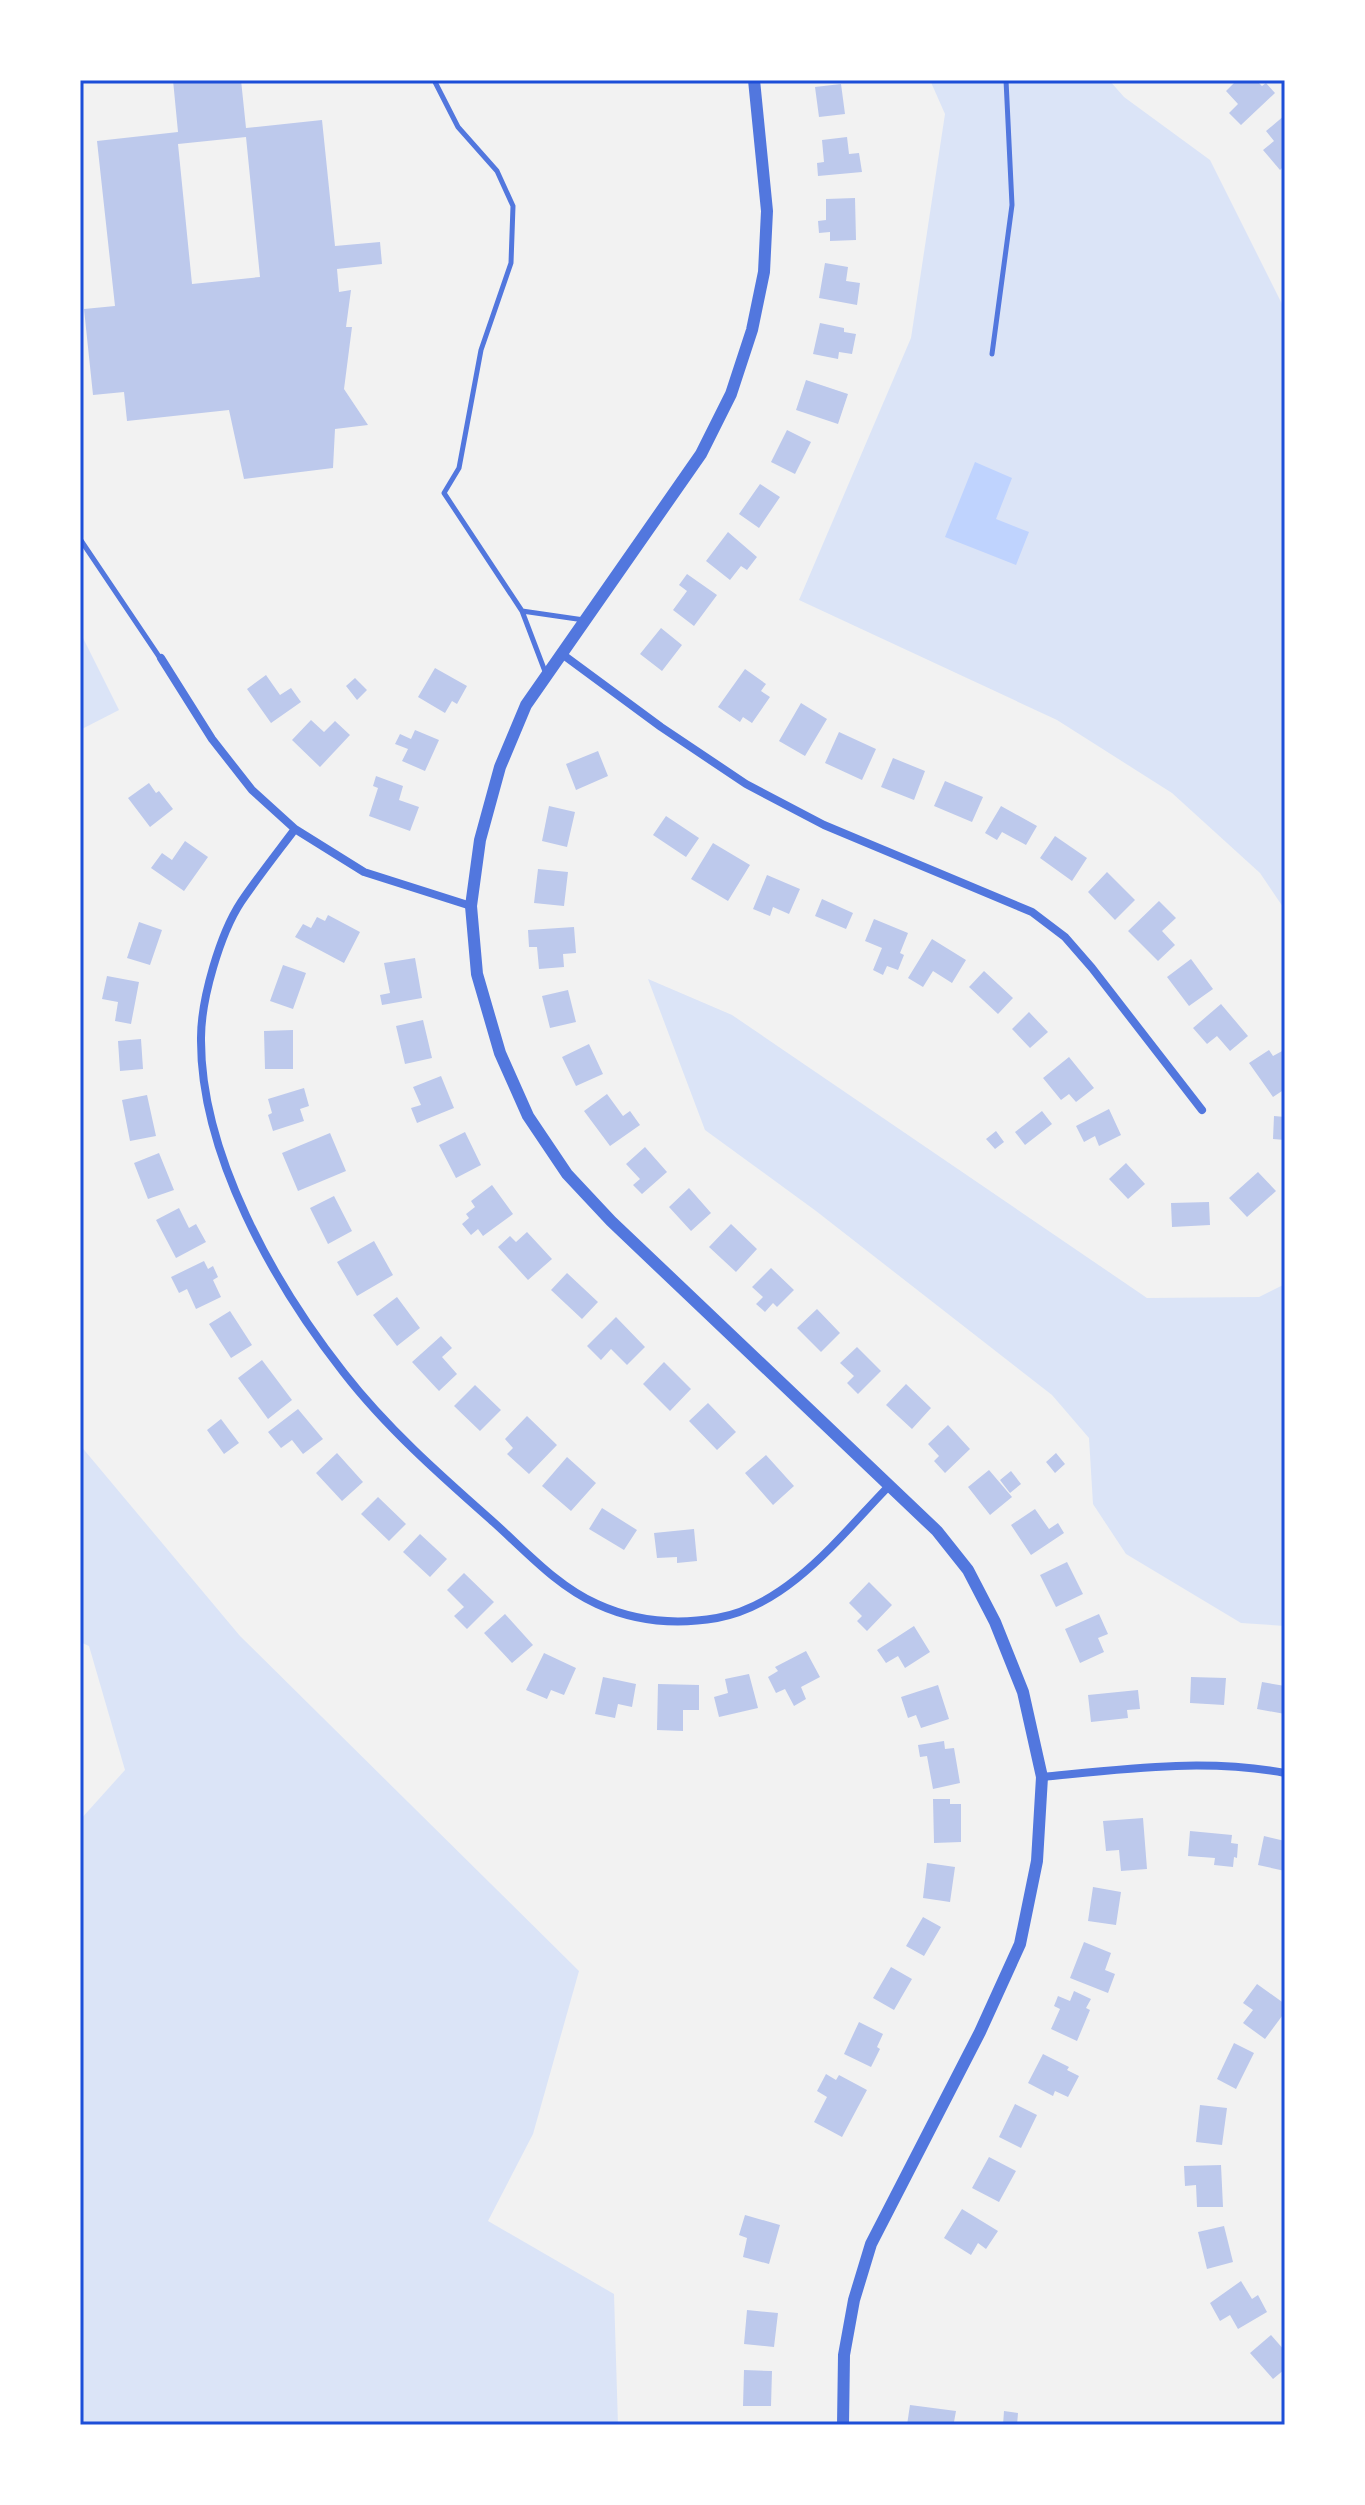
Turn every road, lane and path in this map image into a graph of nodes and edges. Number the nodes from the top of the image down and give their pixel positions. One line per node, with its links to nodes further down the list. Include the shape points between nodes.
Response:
1 (434, 80): 6 (lane, via 458,127 497,171 513,206 511,263 481,350 459,468 444,493)
2 (754, 80): 7 (street, via 767,211 764,272 752,330 731,394 701,454)
3 (1006, 80): 4 (lane, via 1012,205)
4 (992, 354)
5 (80, 539): 9 (lane)
6 (522, 611): 7 (lane); 10 (lane)
7 (585, 620): 8 (street)
8 (562, 654): 10 (street); 13 (street, via 746,784 824,825 1032,912 1065,937 1092,968)
9 (161, 658): 11 (street, via 212,739 252,790)
10 (547, 675): 12 (street, via 526,705 500,767 480,840)
11 (295, 829): 12 (street, via 364,872); 14 (street, via 239,905 218,952 201,1037 205,1083 213,1131 264,1250 344,1373 384,1418 556,1578 594,1603 633,1617 718,1618 754,1607 795,1582)
12 (471, 906): 14 (street, via 477,974 500,1053 528,1116 567,1174)
13 (1202, 1110)
14 (889, 1486): 16 (street, via 937,1531 968,1570 1023,1692)
15 (1285, 1773): 16 (street, via 1167,1765)
16 (1042, 1777): 17 (street, via 1037,1861 1020,1944 871,2244 844,2355)
17 (843, 2425)

